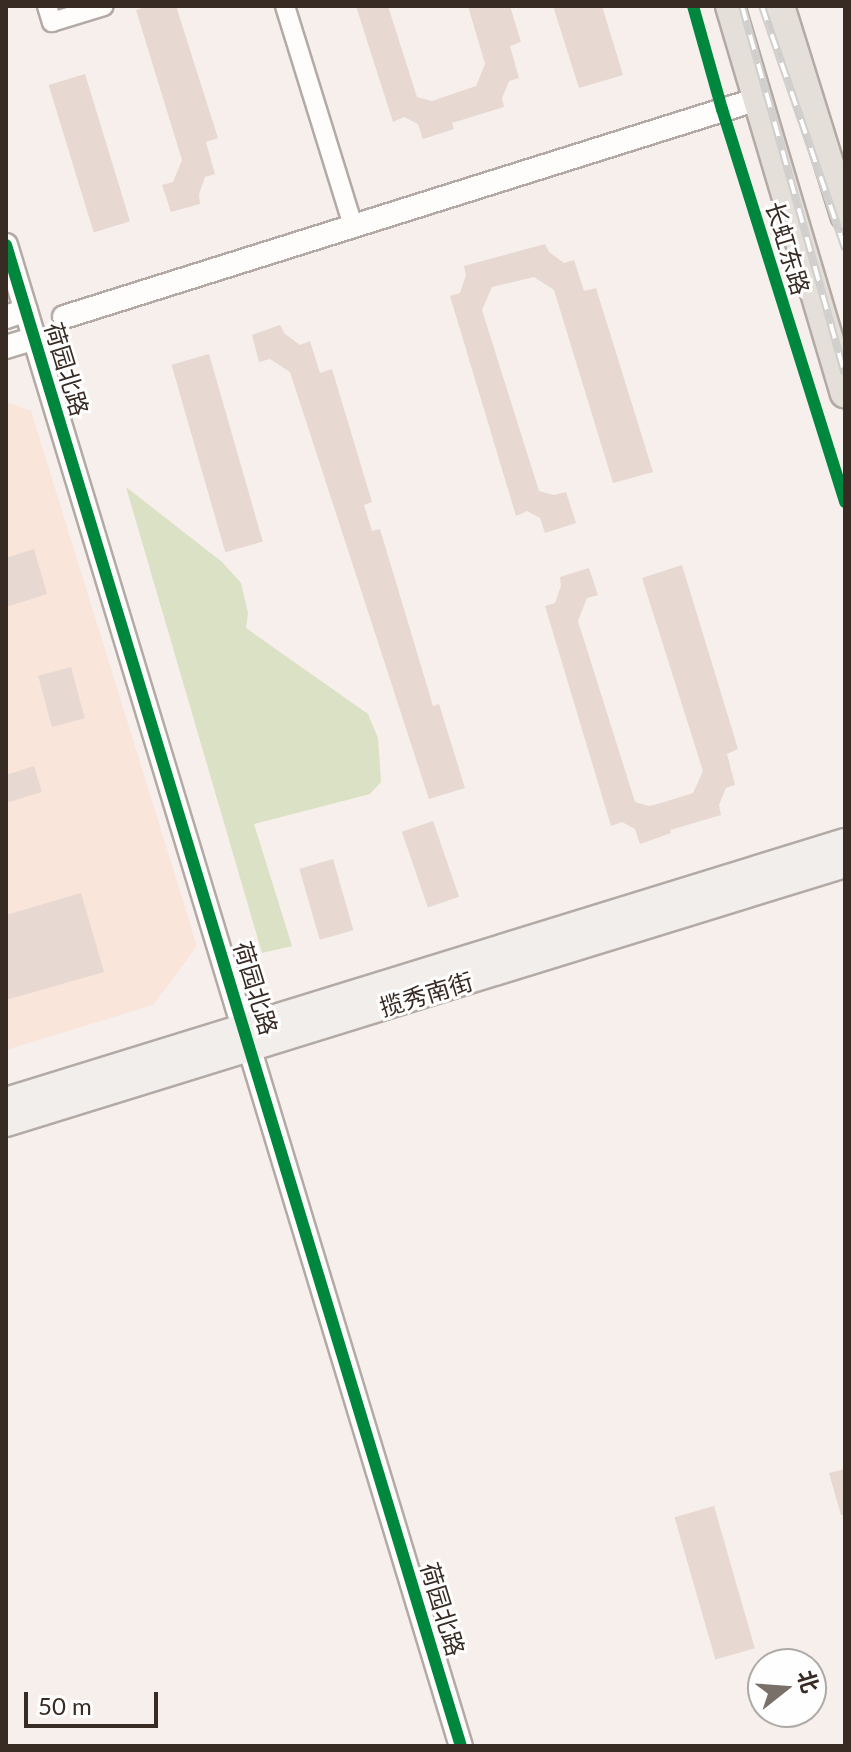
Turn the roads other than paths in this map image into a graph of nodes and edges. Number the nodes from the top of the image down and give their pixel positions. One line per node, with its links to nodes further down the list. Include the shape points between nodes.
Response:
1 (47, 6): 2 (street, via 52,22)
2 (104, 6)
3 (285, 6): 8 (street)
4 (730, 6): 6 (main road, 长虹东路)
5 (780, 6): 7 (main road)
6 (758, 99): 8 (street); 14 (main road, 长虹东路)
7 (845, 215)
8 (353, 225): 11 (street)
9 (6, 245): 10 (street, 荷园北路)
10 (16, 314): 12 (street, 荷园北路)
11 (64, 317)
12 (35, 338): 13 (street); 17 (street, 荷园北路)
13 (6, 347)
14 (845, 393)
15 (845, 842): 17 (main road, 揽秀南街)
16 (845, 864): 17 (main road, 揽秀南街)
17 (248, 1037): 18 (main road, 揽秀南街); 19 (main road, 揽秀南街); 20 (street, 荷园北路)
18 (6, 1101)
19 (6, 1123)
20 (461, 1746)

